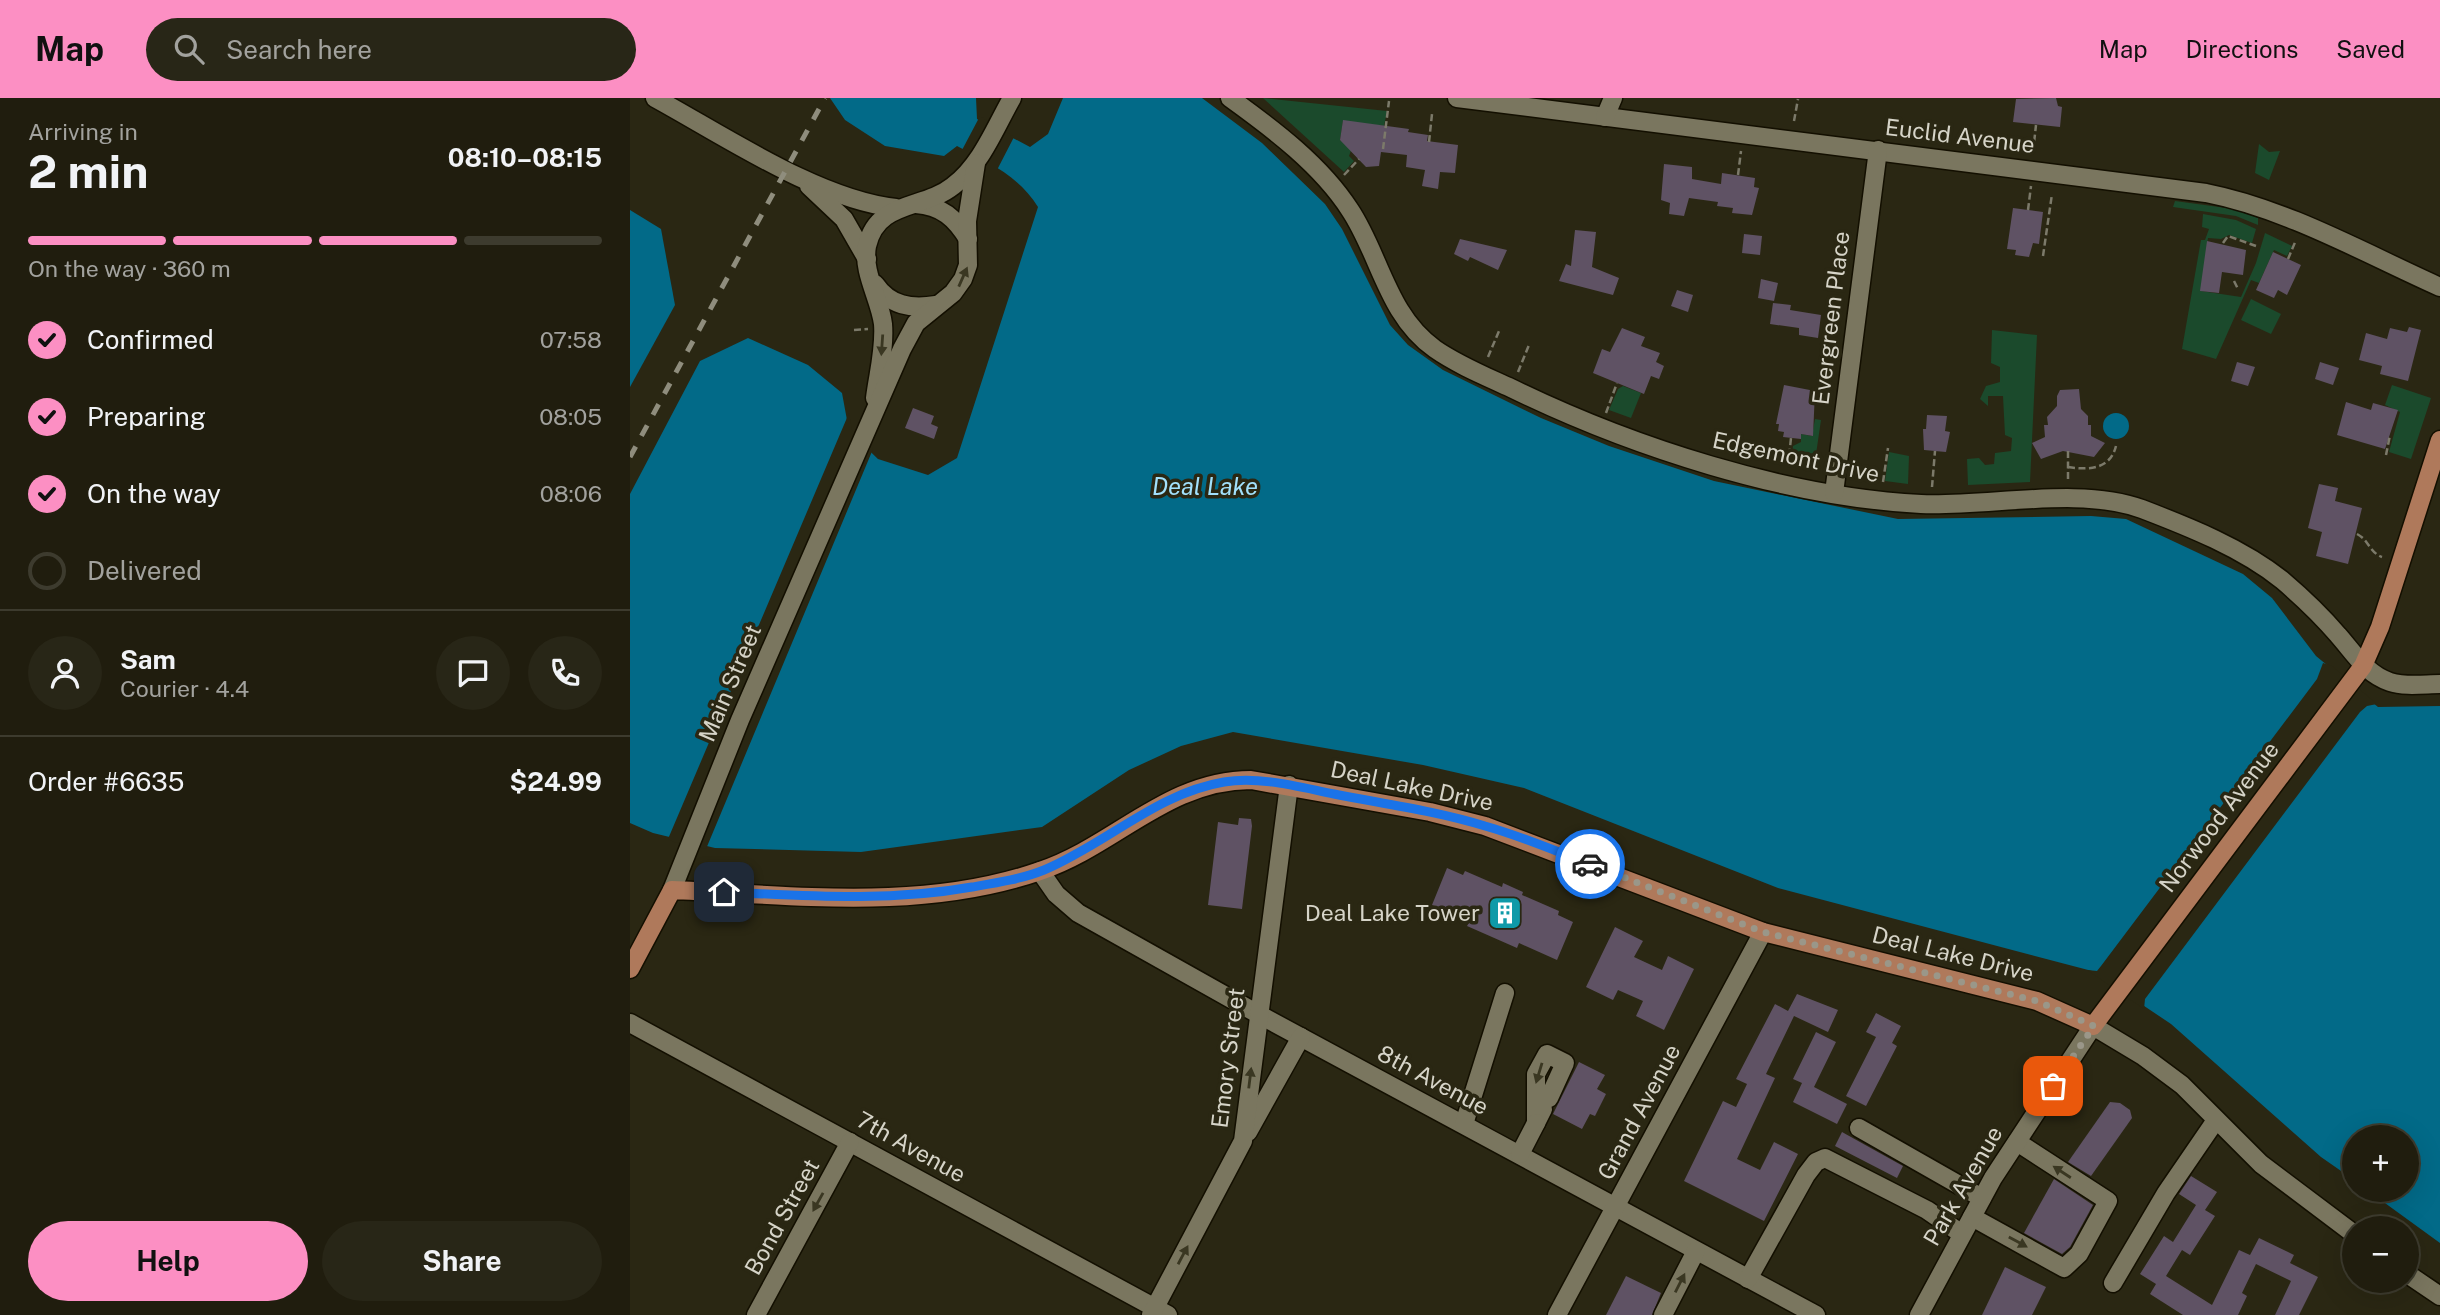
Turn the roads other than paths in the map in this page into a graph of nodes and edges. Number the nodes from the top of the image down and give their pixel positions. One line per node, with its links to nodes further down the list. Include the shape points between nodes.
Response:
1 (654, 98): 9 (street)
2 (1012, 98): 8 (street, Main Street)
3 (1230, 98): 17 (street, Edgemont Drive, via 1333,187 1360,227 1405,319 1434,349 1534,400 1641,442 1718,467)
4 (1457, 98): 6 (street, Euclid Avenue)
5 (1613, 98): 6 (street)
6 (1605, 117): 7 (street, Euclid Avenue)
7 (1878, 150): 13 (street, Euclid Avenue, via 2238,199); 17 (street, Evergreen Place)
8 (976, 163): 10 (street, Main Street, via 953,186 926,201); 11 (street, Main Street)
9 (795, 175): 10 (street, via 864,203); 12 (street, via 844,219)
10 (904, 206): 11 (street, via 944,211); 12 (street, Main Street, via 875,225 867,245)
11 (968, 239): 14 (street, Main Street, one-way to 11, via 963,279)
12 (869, 269): 14 (street, via 880,291 895,302 912,307); 15 (street, Main Street, one-way to 15, via 883,330)
13 (2440, 287)
14 (937, 305): 15 (street, Main Street, via 916,323)
15 (872, 416): 22 (street, Main Street)
16 (2440, 440): 18 (main road, Norwood Avenue, via 2380,627)
17 (1834, 493): 18 (street, Edgemont Drive, via 1958,505 2103,500 2141,509 2260,565 2303,599)
18 (2362, 666): 19 (street, Edgemont Drive, via 2394,684); 25 (main road, Norwood Avenue)
19 (2440, 684)
20 (1289, 785): 21 (main road, Deal Lake Drive, via 1238,780 1197,788 1147,811 1079,855); 23 (main road, Deal Lake Drive, via 1485,825); 27 (street, Emory Street)
21 (1040, 871): 22 (main road, Deal Lake Drive, via 929,895 880,899); 27 (street, 8th Avenue, via 1056,894 1078,913)
22 (672, 890): 24 (main road, Main Street)
23 (1763, 932): 29 (main road, Deal Lake Drive, via 2037,1001); 40 (street, Grand Avenue)
24 (630, 969)
25 (2126, 981): 29 (main road, Park Avenue)
26 (1505, 993): 33 (street)
27 (1258, 1014): 30 (street, 8th Avenue); 35 (street, Emory Street, one-way to 27)
28 (630, 1023): 36 (street, 7th Avenue)
29 (2094, 1026): 32 (street, Deal Lake Drive, via 2182,1085); 37 (street, Park Avenue)
30 (1301, 1037): 33 (street, 8th Avenue); 35 (street)
31 (1543, 1110): 38 (street)
32 (2216, 1121): 42 (street, Deal Lake Drive, via 2261,1164); 47 (street, via 2165,1193)
33 (1464, 1124): 38 (street, 8th Avenue)
34 (1859, 1128): 39 (street)
35 (1243, 1141): 49 (street, Emory Street, one-way to 35)
36 (850, 1142): 49 (street, 7th Avenue); 50 (street, Bond Street, one-way to 50)
37 (2017, 1142): 39 (street, Park Avenue); 41 (street, one-way to 37, via 2064,1268 2079,1254 2108,1201)
38 (1520, 1154): 40 (street, 8th Avenue)
39 (1982, 1198): 41 (street, Park Avenue)
40 (1616, 1207): 44 (street, 8th Avenue); 51 (street, Grand Avenue)
41 (1972, 1217): 43 (street, Park Avenue)
42 (2342, 1225)
43 (1962, 1234): 45 (street, via 1927,1210 1825,1158 1806,1175); 54 (street, Park Avenue)
44 (1696, 1251): 45 (street, 8th Avenue); 52 (street, one-way to 44)
45 (1748, 1279): 53 (street, 8th Avenue)
46 (2419, 1282): 48 (street)
47 (2113, 1283)
48 (2440, 1296)
49 (1158, 1313)
50 (756, 1315)
51 (1557, 1315)
52 (1663, 1315)
53 (1816, 1315)
54 (1919, 1315)

